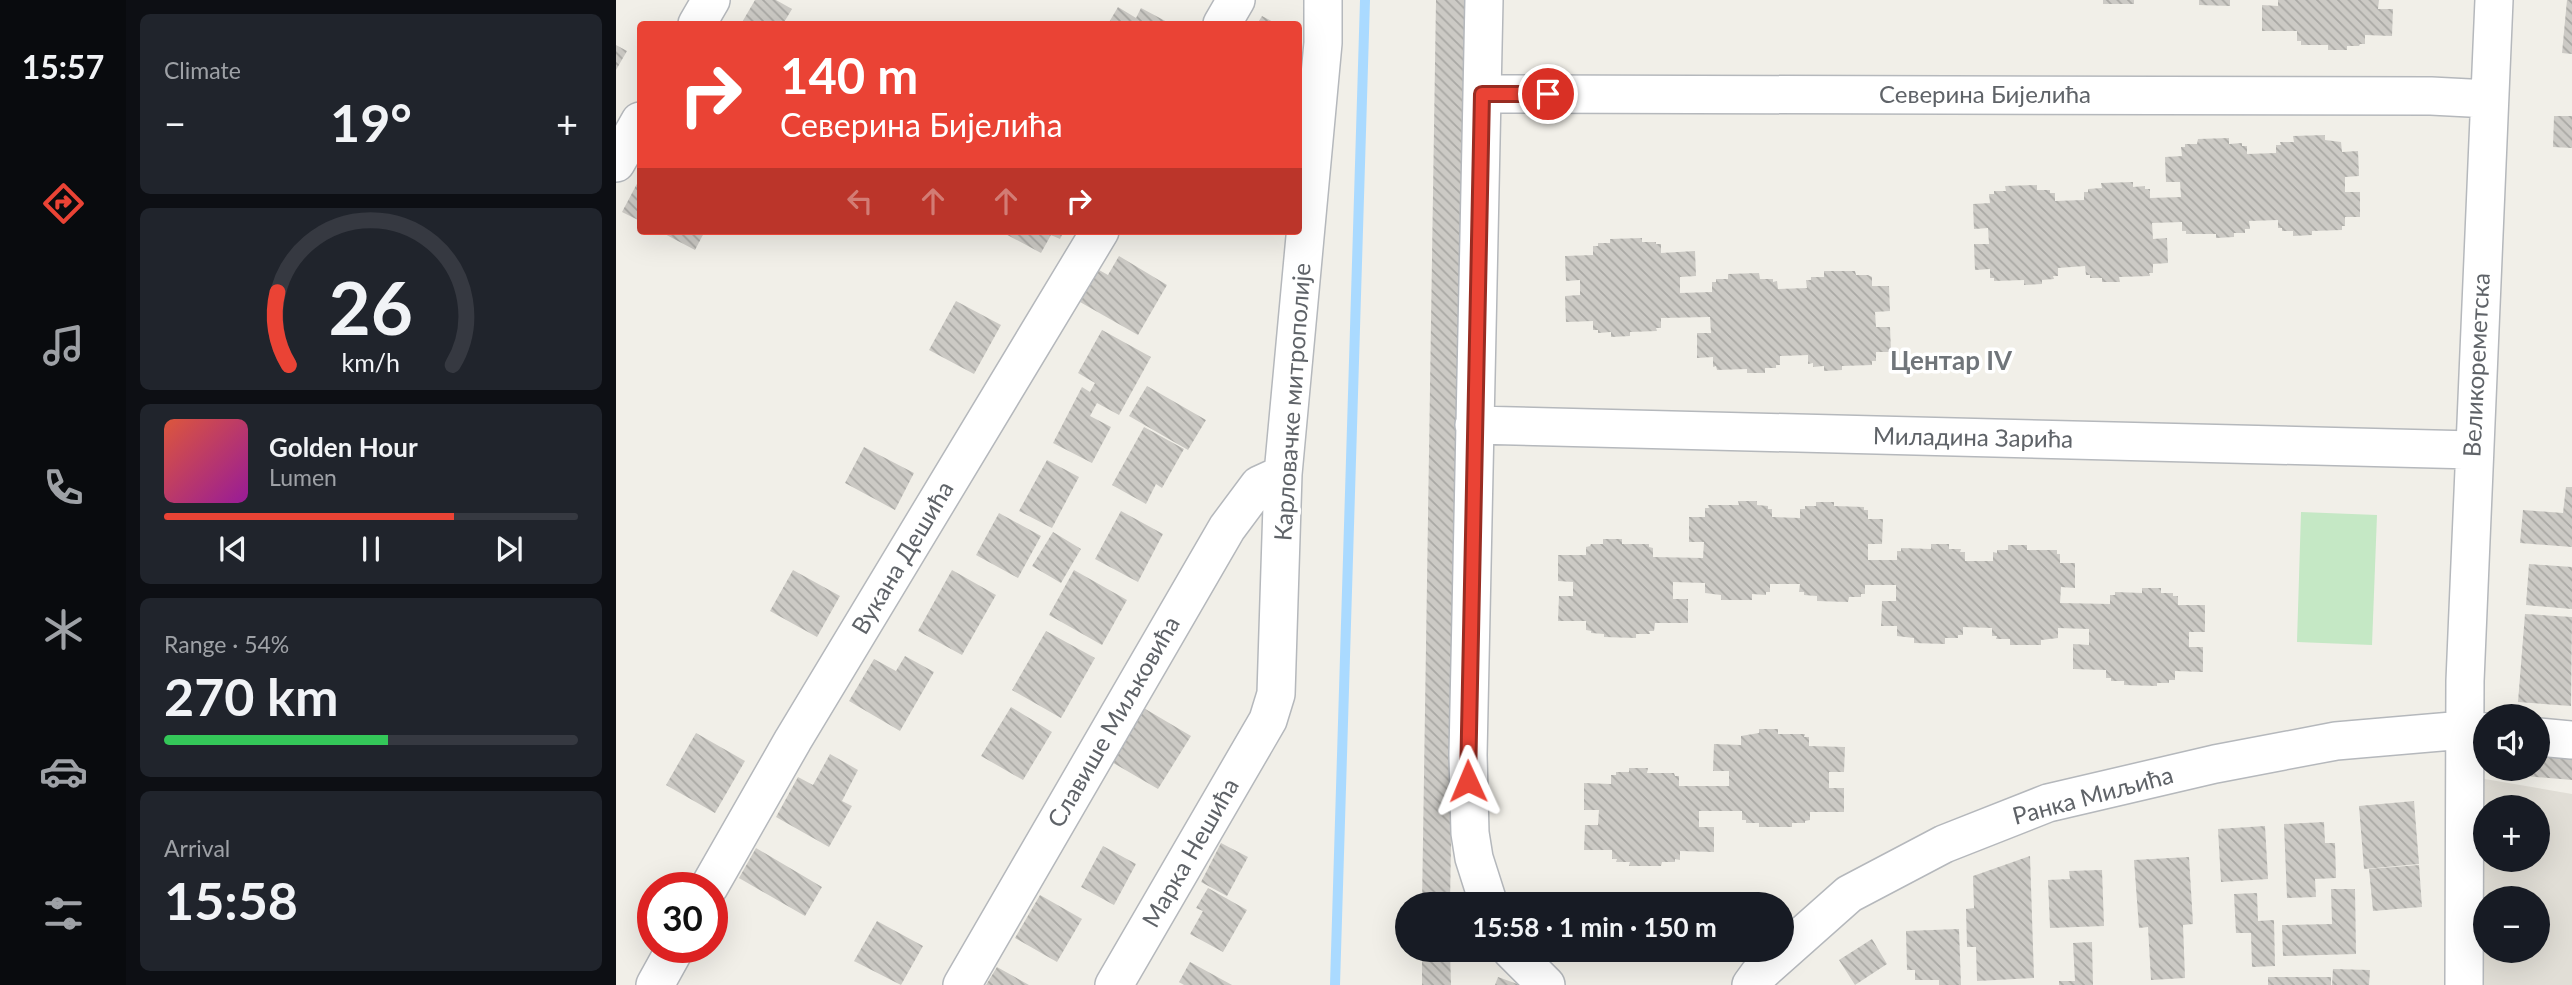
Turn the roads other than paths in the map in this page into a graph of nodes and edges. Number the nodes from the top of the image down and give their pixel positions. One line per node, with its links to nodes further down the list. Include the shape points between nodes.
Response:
1 (711, 0): 6 (street)
2 (1236, 0): 7 (street)
3 (1323, 0): 15 (street, Карловачке митрополије, via 1323,43)
4 (1484, 0): 8 (street)
5 (2494, 0): 9 (street, Великореметска)
6 (698, 21)
7 (1224, 21)
8 (1482, 94): 9 (street, Северина Бијелића); 13 (street)
9 (2489, 99): 14 (street, Великореметска)
10 (637, 126): 11 (street)
11 (616, 163)
12 (1098, 235): 22 (street, Вукана Дешића)
13 (1474, 425): 14 (street, Миладина Зарића); 23 (street, via 1469,833)
14 (2473, 450): 16 (street, Великореметска)
15 (1283, 474): 17 (street, Карловачке митрополије, via 1276,694); 27 (street, Славише Миљковића, via 1259,485 1227,528)
16 (2474, 704)
17 (1268, 720): 28 (street, Марка Нешића)
18 (2473, 731): 30 (street, Ранка Миљића, via 2336,741 2048,803 1944,844 1849,894)
19 (2550, 738): 20 (street)
20 (2572, 740)
21 (2473, 756): 31 (street, Великореметска)
22 (718, 872)
23 (1485, 892)
24 (1523, 962): 29 (street)
25 (667, 963): 26 (street)
26 (655, 985)
27 (962, 985)
28 (1114, 985)
29 (1546, 985)
30 (1751, 985)
31 (2464, 985)

